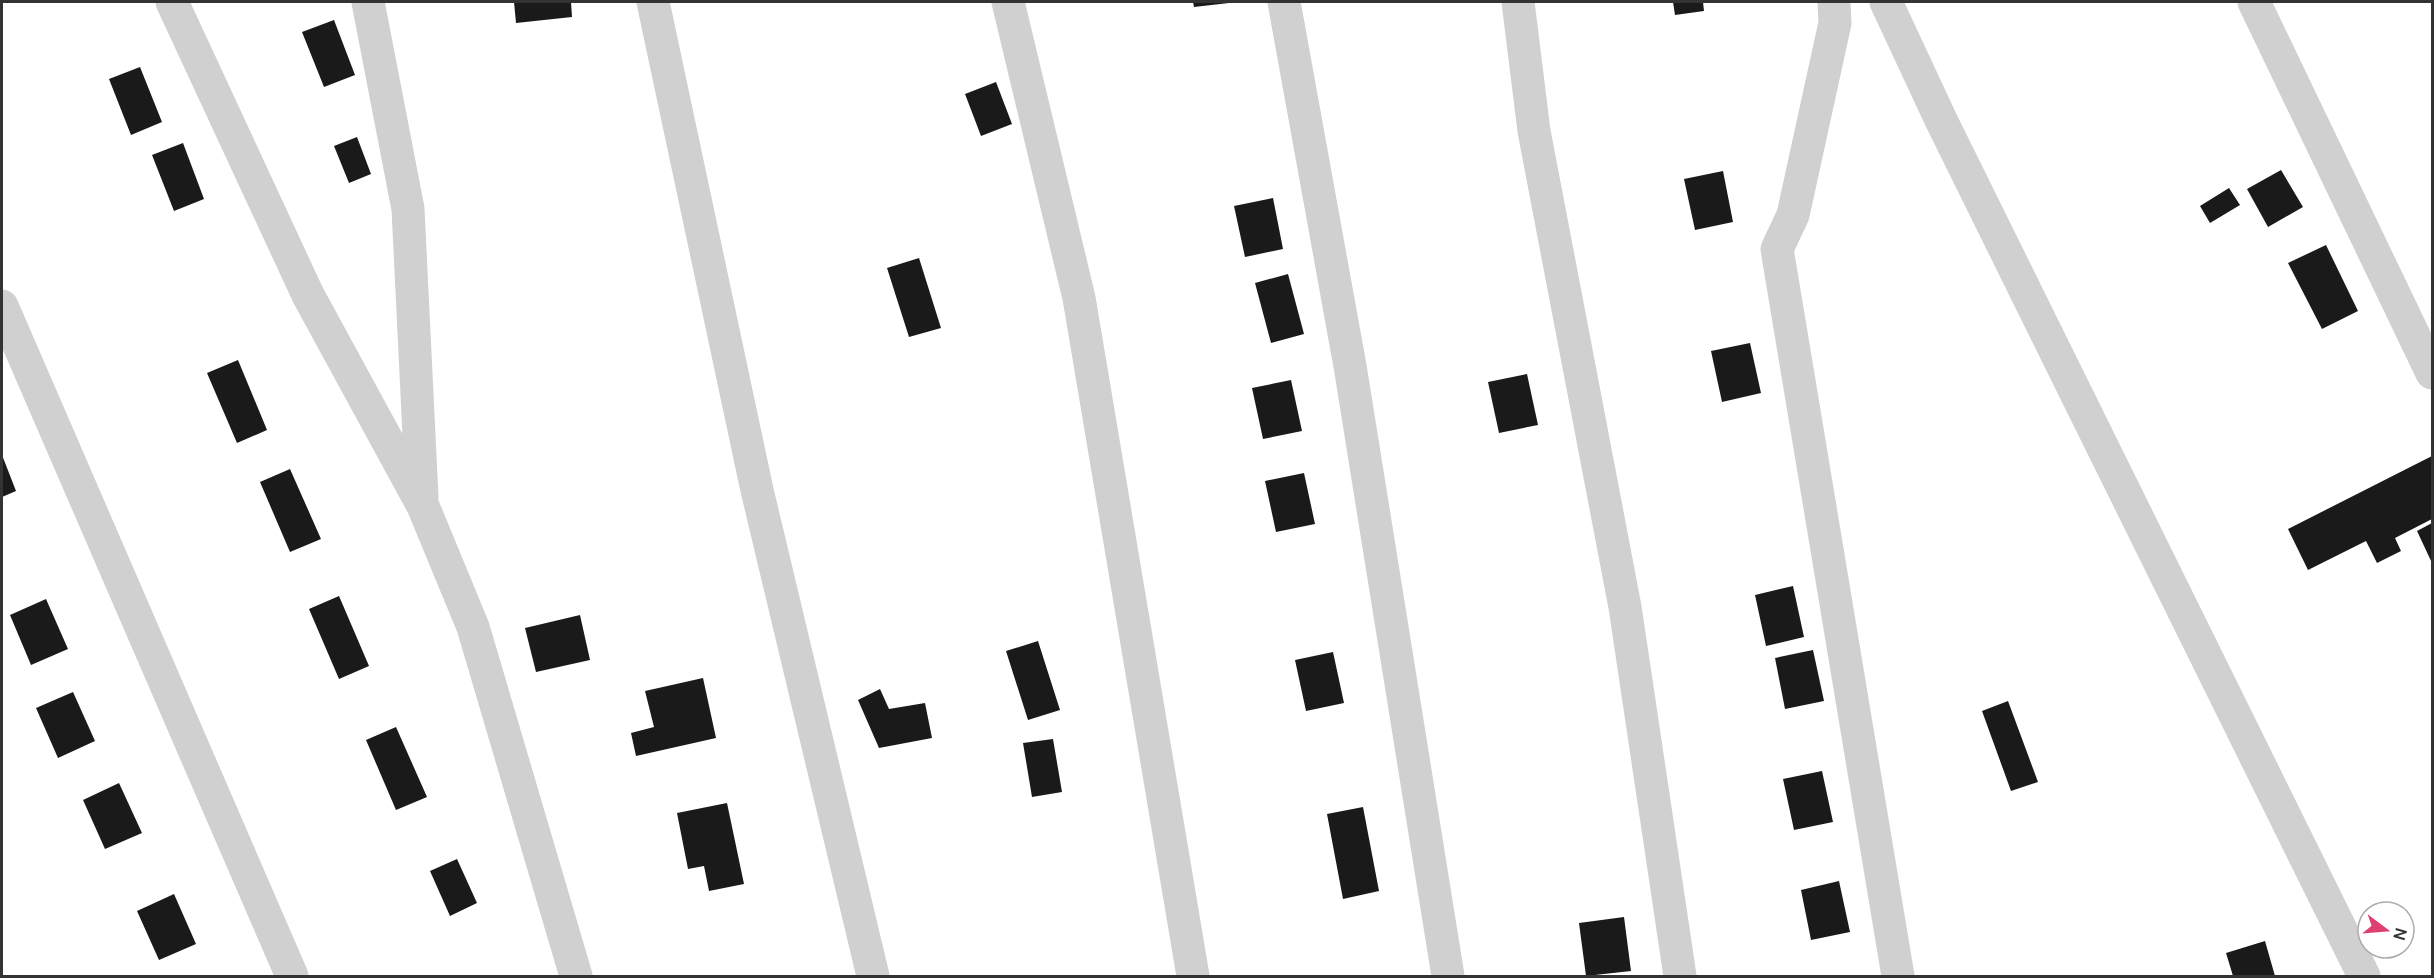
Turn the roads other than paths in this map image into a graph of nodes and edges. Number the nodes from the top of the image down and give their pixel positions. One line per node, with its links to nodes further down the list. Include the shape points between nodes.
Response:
1 (172, 2): 12 (street, via 308,295)
2 (368, 2): 12 (street, via 408,209)
3 (653, 2): 15 (street, via 757,490)
4 (1008, 2): 16 (street, via 1079,298)
5 (1284, 2): 17 (street, via 1350,366)
6 (1518, 2): 18 (street, via 1534,131 1625,607)
7 (1834, 2): 19 (street, via 1835,23 1793,215 1777,249)
8 (1886, 2): 20 (street)
9 (2254, 2): 11 (street)
10 (2, 306): 13 (street)
11 (2433, 373)
12 (423, 506): 14 (street, via 474,627)
13 (292, 976)
14 (576, 976)
15 (873, 976)
16 (1193, 976)
17 (1448, 976)
18 (1680, 976)
19 (1898, 976)
20 (2364, 976)

